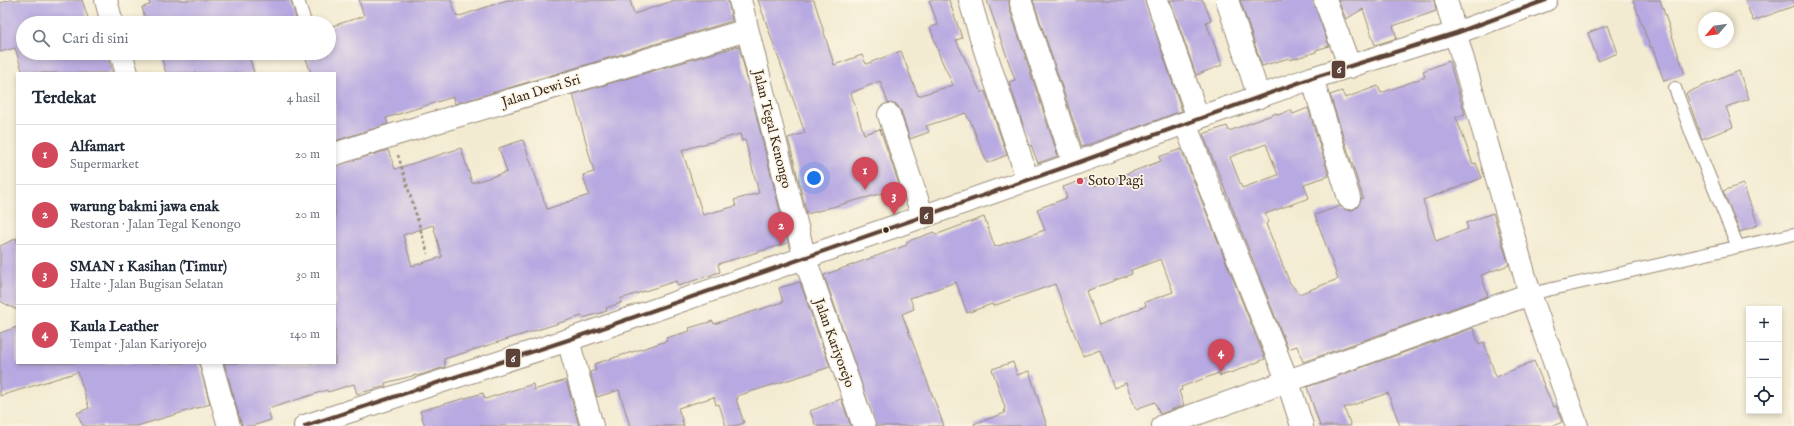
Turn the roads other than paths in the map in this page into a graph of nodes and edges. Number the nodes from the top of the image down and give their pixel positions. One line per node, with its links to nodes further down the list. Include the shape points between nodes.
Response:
1 (106, 0): 11 (street)
2 (298, 0): 12 (lane)
3 (740, 0): 13 (street, Jalan Tegal Kenongo)
4 (970, 0): 25 (street)
5 (1157, 0): 22 (street)
6 (1227, 0): 20 (street)
7 (1325, 0): 16 (street)
8 (1446, 0): 14 (street)
9 (1546, 0): 14 (street)
10 (1021, 3): 24 (street)
11 (110, 16)
12 (303, 16)
13 (747, 30): 23 (street, Jalan Dewi Sri); 30 (street, Jalan Tegal Kenongo)
14 (1456, 33): 16 (street); 31 (street)
15 (123, 60): 17 (street)
16 (1350, 67): 18 (street)
17 (127, 72)
18 (1312, 78): 20 (street); 26 (street)
19 (1675, 88): 29 (lane)
20 (1259, 97): 22 (street)
21 (889, 116): 27 (street)
22 (1192, 120): 24 (street); 34 (street, via 1214,201)
23 (336, 154)
24 (1074, 164): 25 (street)
25 (1028, 179): 27 (street)
26 (1349, 198)
27 (923, 216): 30 (street)
28 (1794, 234): 29 (lane)
29 (1738, 247): 31 (lane)
30 (805, 259): 32 (street); 38 (street, Jalan Kariyorejo)
31 (1530, 294): 34 (street); 41 (street)
32 (568, 340): 36 (street); 37 (street)
33 (211, 364): 35 (street)
34 (1288, 382): 39 (street); 40 (street)
35 (229, 426)
36 (305, 426)
37 (592, 426)
38 (864, 426)
39 (1163, 426)
40 (1302, 426)
41 (1577, 426)

